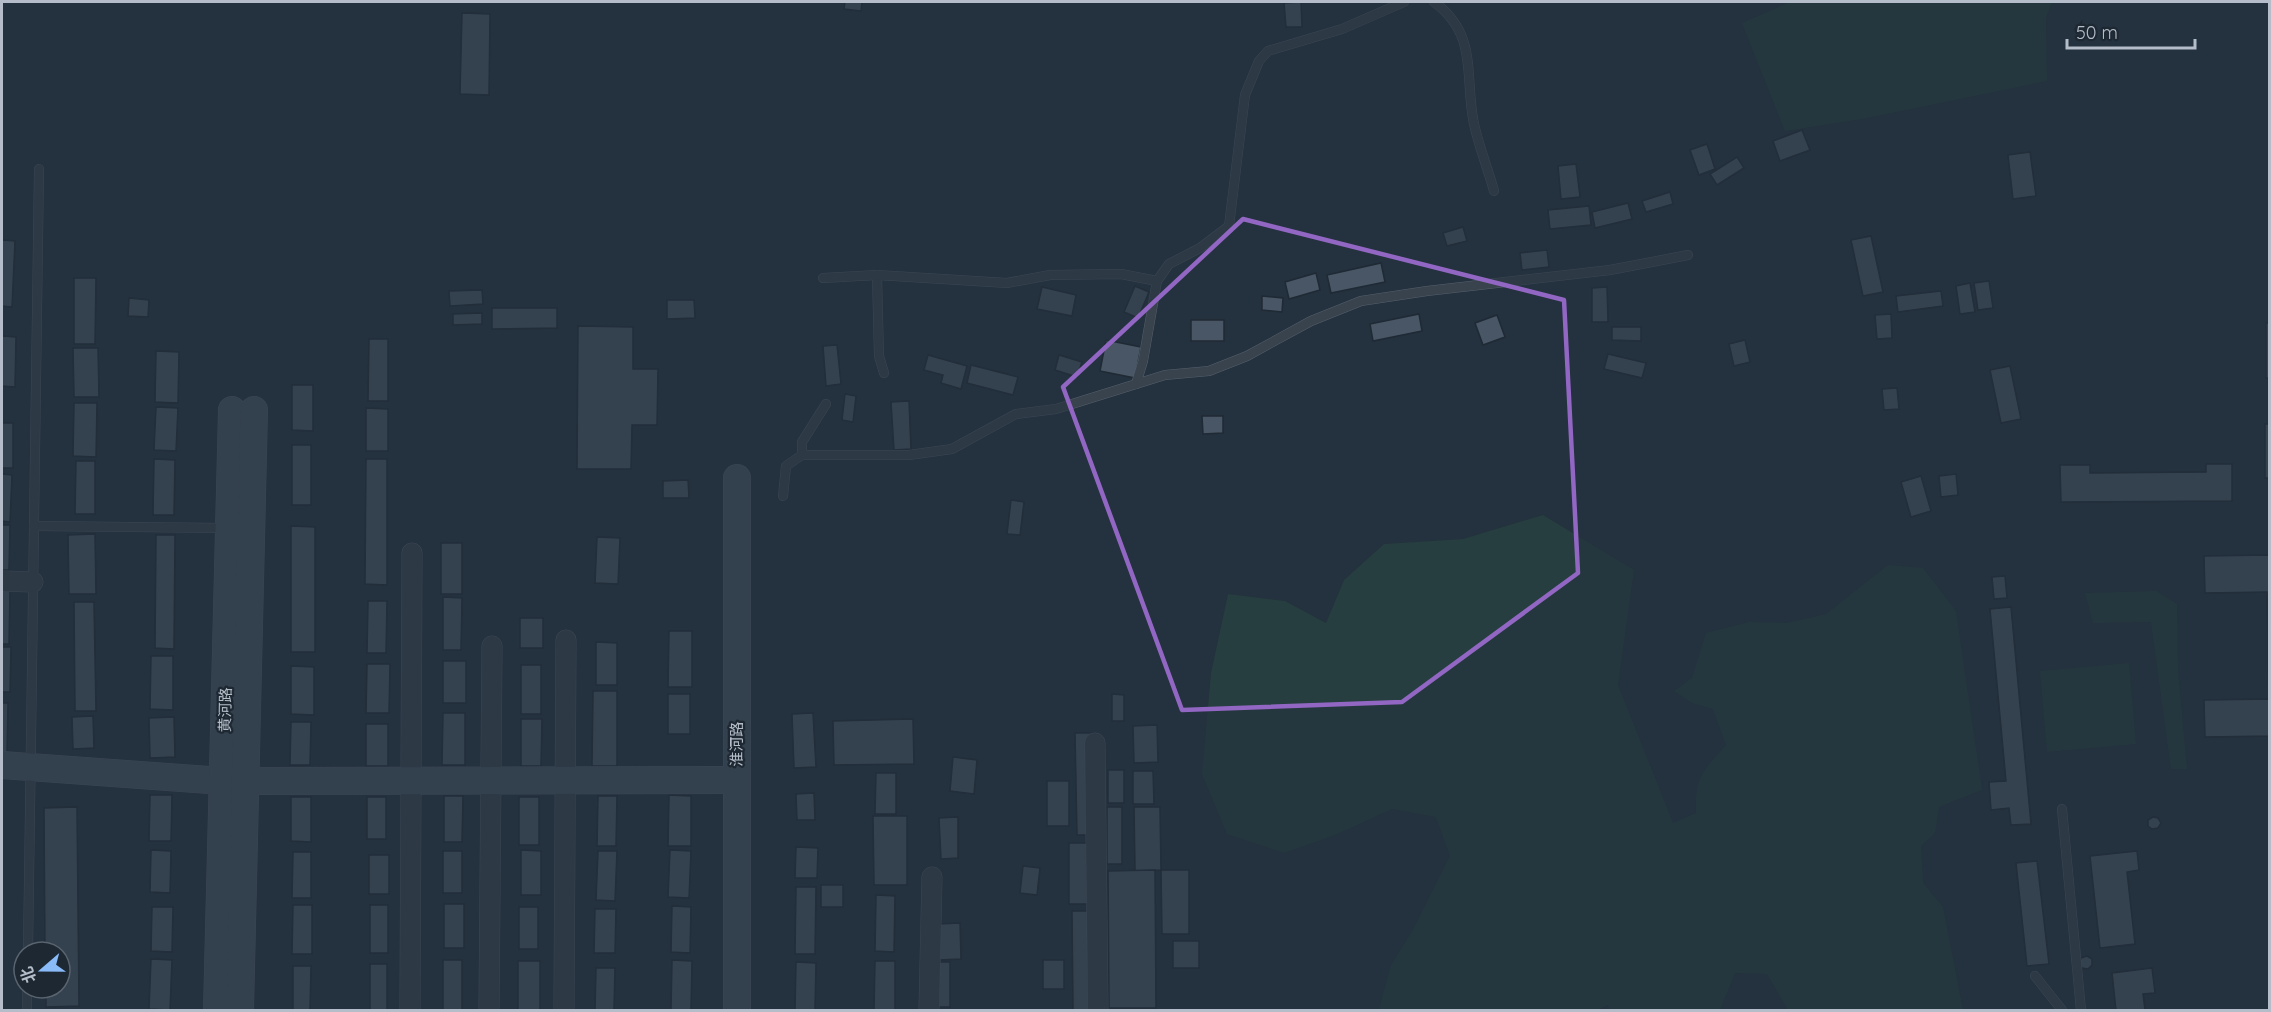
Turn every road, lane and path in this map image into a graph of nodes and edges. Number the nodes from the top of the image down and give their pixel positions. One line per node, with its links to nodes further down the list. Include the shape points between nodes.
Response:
1 (1404, 2): 8 (lane, via 1342,30 1268,51 1259,61 1245,95 1229,226 1200,248 1169,264)
2 (1434, 2): 4 (lane, via 1451,14 1461,31 1468,58 1474,124)
3 (39, 169): 15 (lane)
4 (1494, 191)
5 (1688, 255): 10 (lane, via 1610,270 1361,301 1209,371 1165,375)
6 (877, 275): 7 (lane); 8 (lane, via 1007,283 1050,275 1121,274); 9 (lane, via 879,356)
7 (823, 278)
8 (1157, 281): 10 (lane)
9 (884, 373)
10 (1136, 384): 12 (lane, via 1056,409 1016,414 952,449 909,455)
11 (826, 404): 12 (lane, via 802,442)
12 (802, 455): 14 (lane, via 786,466)
13 (738, 478): 25 (street, 淮河路)
14 (783, 496)
15 (34, 526): 16 (lane); 19 (lane)
16 (230, 528): 26 (street, 黄河路); 26 (street, 黄河路, via 243,410)
17 (412, 553): 28 (street)
18 (2, 581): 19 (street)
19 (33, 582): 24 (lane)
20 (566, 640): 27 (street)
21 (492, 646): 29 (street)
22 (1095, 743): 41 (street)
23 (2, 765): 24 (street)
24 (30, 766): 26 (street); 32 (lane)
25 (736, 780): 27 (street); 39 (street, 淮河路)
26 (234, 781): 28 (street); 34 (street, 黄河路); 35 (street, 黄河路)
27 (565, 781): 29 (street); 38 (street)
28 (412, 782): 29 (street); 36 (street)
29 (491, 782): 37 (street)
30 (2062, 809): 43 (lane)
31 (932, 877): 40 (street)
32 (27, 940)
33 (2035, 976): 42 (lane)
34 (217, 1011)
35 (240, 1011)
36 (410, 1011)
37 (489, 1011)
38 (564, 1011)
39 (737, 1011)
40 (929, 1011)
41 (1098, 1011)
42 (2062, 1011)
43 (2081, 1011)

